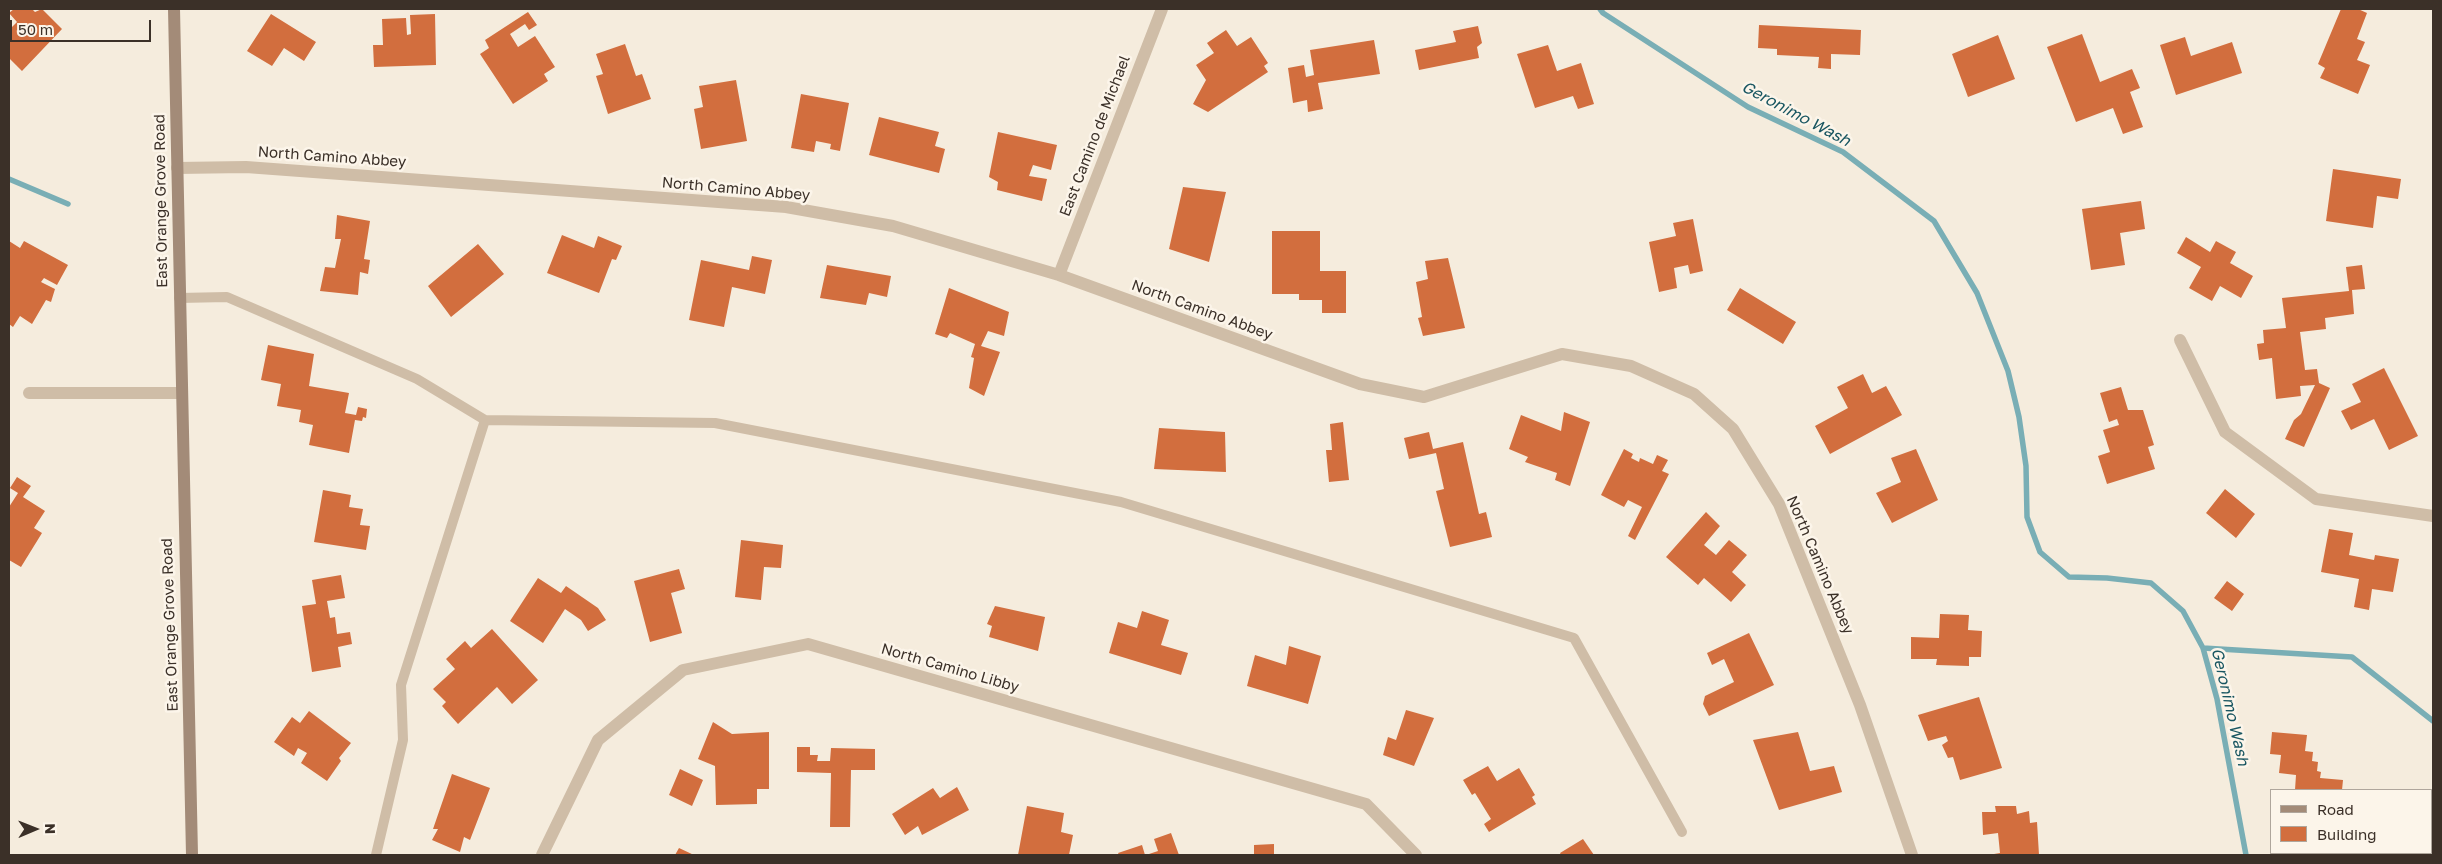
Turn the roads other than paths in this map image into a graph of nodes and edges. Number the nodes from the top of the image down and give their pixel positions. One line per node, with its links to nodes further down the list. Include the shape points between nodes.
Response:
1 (174, 9): 3 (main road, East Orange Grove Road)
2 (1162, 9): 4 (street, East Camino de Michael)
3 (178, 168): 4 (street, North Camino Abbey, via 246,167 786,207 893,226); 5 (main road, East Orange Grove Road)
4 (1058, 276): 16 (street, North Camino Abbey, via 1360,384 1424,397 1562,354 1631,366 1694,394 1733,429 1779,504 1860,705)
5 (179, 298): 8 (main road, East Orange Grove Road); 9 (lane, via 227,297 417,379)
6 (2180, 340): 10 (street, via 2225,432 2316,499)
7 (29, 393): 8 (street)
8 (182, 393): 12 (main road, East Orange Grove Road)
9 (485, 420): 11 (lane, via 715,423 1121,502 1574,638); 13 (lane, via 401,685 403,740)
10 (2433, 516)
11 (1682, 832)
12 (192, 855)
13 (376, 855)
14 (542, 855): 15 (street, North Camino Libby, via 598,740 683,670 808,644 1366,804)
15 (1416, 855)
16 (1912, 855)

